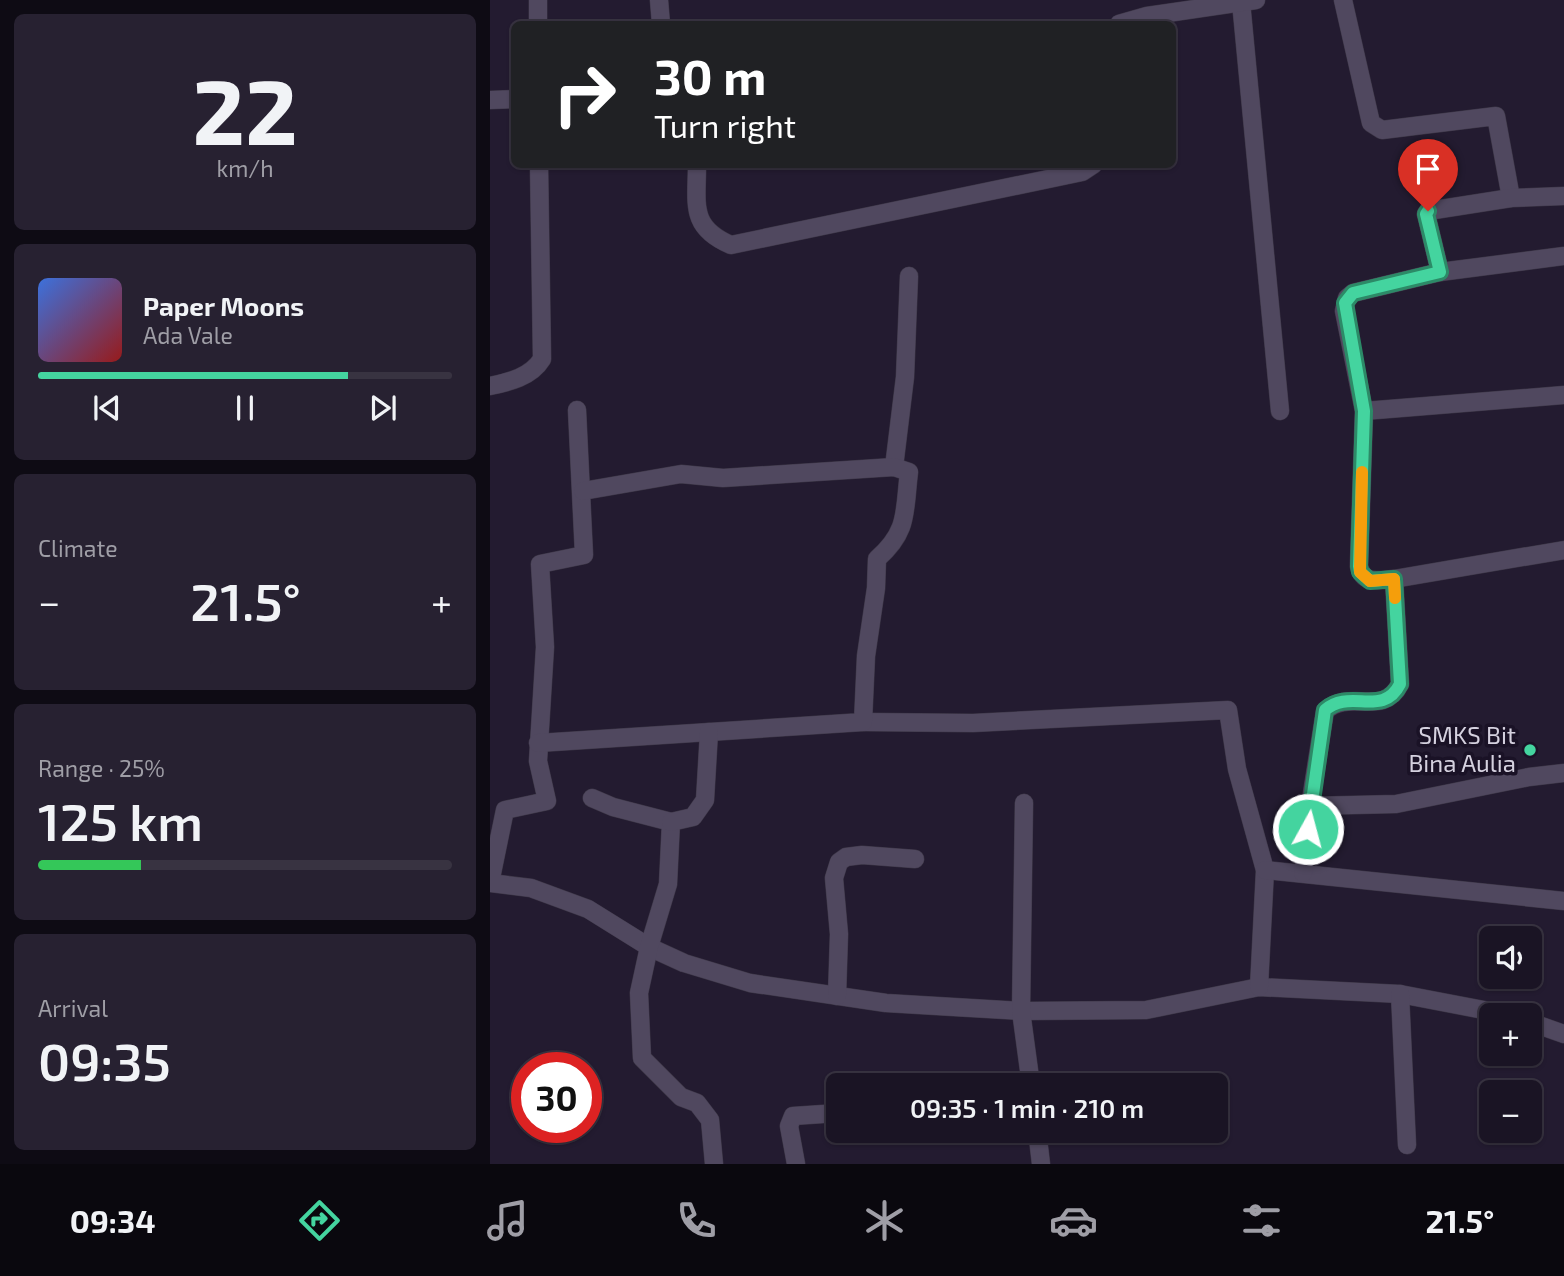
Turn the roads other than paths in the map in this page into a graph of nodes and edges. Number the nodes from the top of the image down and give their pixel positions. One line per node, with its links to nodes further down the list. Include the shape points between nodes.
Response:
1 (538, 0): 5 (street)
2 (659, 0): 6 (street)
3 (1343, 0): 14 (street, via 1371,123 1382,130 1496,116)
4 (1248, 1): 7 (street); 21 (street)
5 (538, 21)
6 (661, 21)
7 (1129, 21)
8 (511, 99): 9 (street)
9 (490, 100)
10 (539, 168): 18 (street, via 542,359 515,381)
11 (697, 168): 12 (street, via 698,216 710,234 731,246)
12 (1088, 168)
13 (1564, 196): 14 (street)
14 (1511, 198): 16 (street, via 1428,211)
15 (1564, 256): 16 (street)
16 (1440, 272): 22 (street, via 1347,298 1344,311)
17 (909, 276): 23 (street, via 905,377)
18 (490, 386)
19 (1564, 395): 22 (street)
20 (577, 410): 24 (street)
21 (1280, 411)
22 (1364, 411): 26 (street, via 1360,572 1370,581)
23 (894, 467): 24 (street, via 723,478 681,474); 27 (street, via 909,472 903,524 896,542 877,559)
24 (583, 491): 29 (street, via 584,555 540,564 545,647)
25 (1564, 550): 26 (street)
26 (1394, 579): 33 (street, via 1400,684 1386,701 1341,701 1325,710)
27 (863, 722): 28 (street); 36 (street, via 973,723 1228,710 1237,769)
28 (709, 732): 29 (street); 34 (street, via 705,800 693,817)
29 (538, 743): 39 (street, via 547,802 505,810 490,883 531,888 588,909)
30 (1564, 773): 33 (street, via 1396,804)
31 (592, 798): 34 (street)
32 (1024, 803): 44 (street)
33 (1310, 806): 37 (street)
34 (671, 822): 39 (street, via 668,884)
35 (915, 859): 42 (street, via 862,855 839,862 834,878 839,934)
36 (1265, 870): 37 (street); 40 (street)
37 (1303, 873): 38 (street)
38 (1564, 901)
39 (649, 947): 42 (street, via 750,983); 51 (street, via 639,993 642,1058 681,1097 697,1103 710,1120)
40 (1259, 987): 41 (street); 44 (street, via 1146,1010)
41 (1400, 994): 43 (street); 50 (street)
42 (837, 996): 44 (street)
43 (1479, 1009)
44 (1021, 1011): 47 (street)
45 (1542, 1026): 46 (street)
46 (1564, 1034)
47 (1029, 1073)
48 (826, 1114): 52 (street, via 793,1116 789,1126)
49 (1039, 1143): 53 (street)
50 (1407, 1145)
51 (714, 1164)
52 (796, 1164)
53 (1041, 1164)

